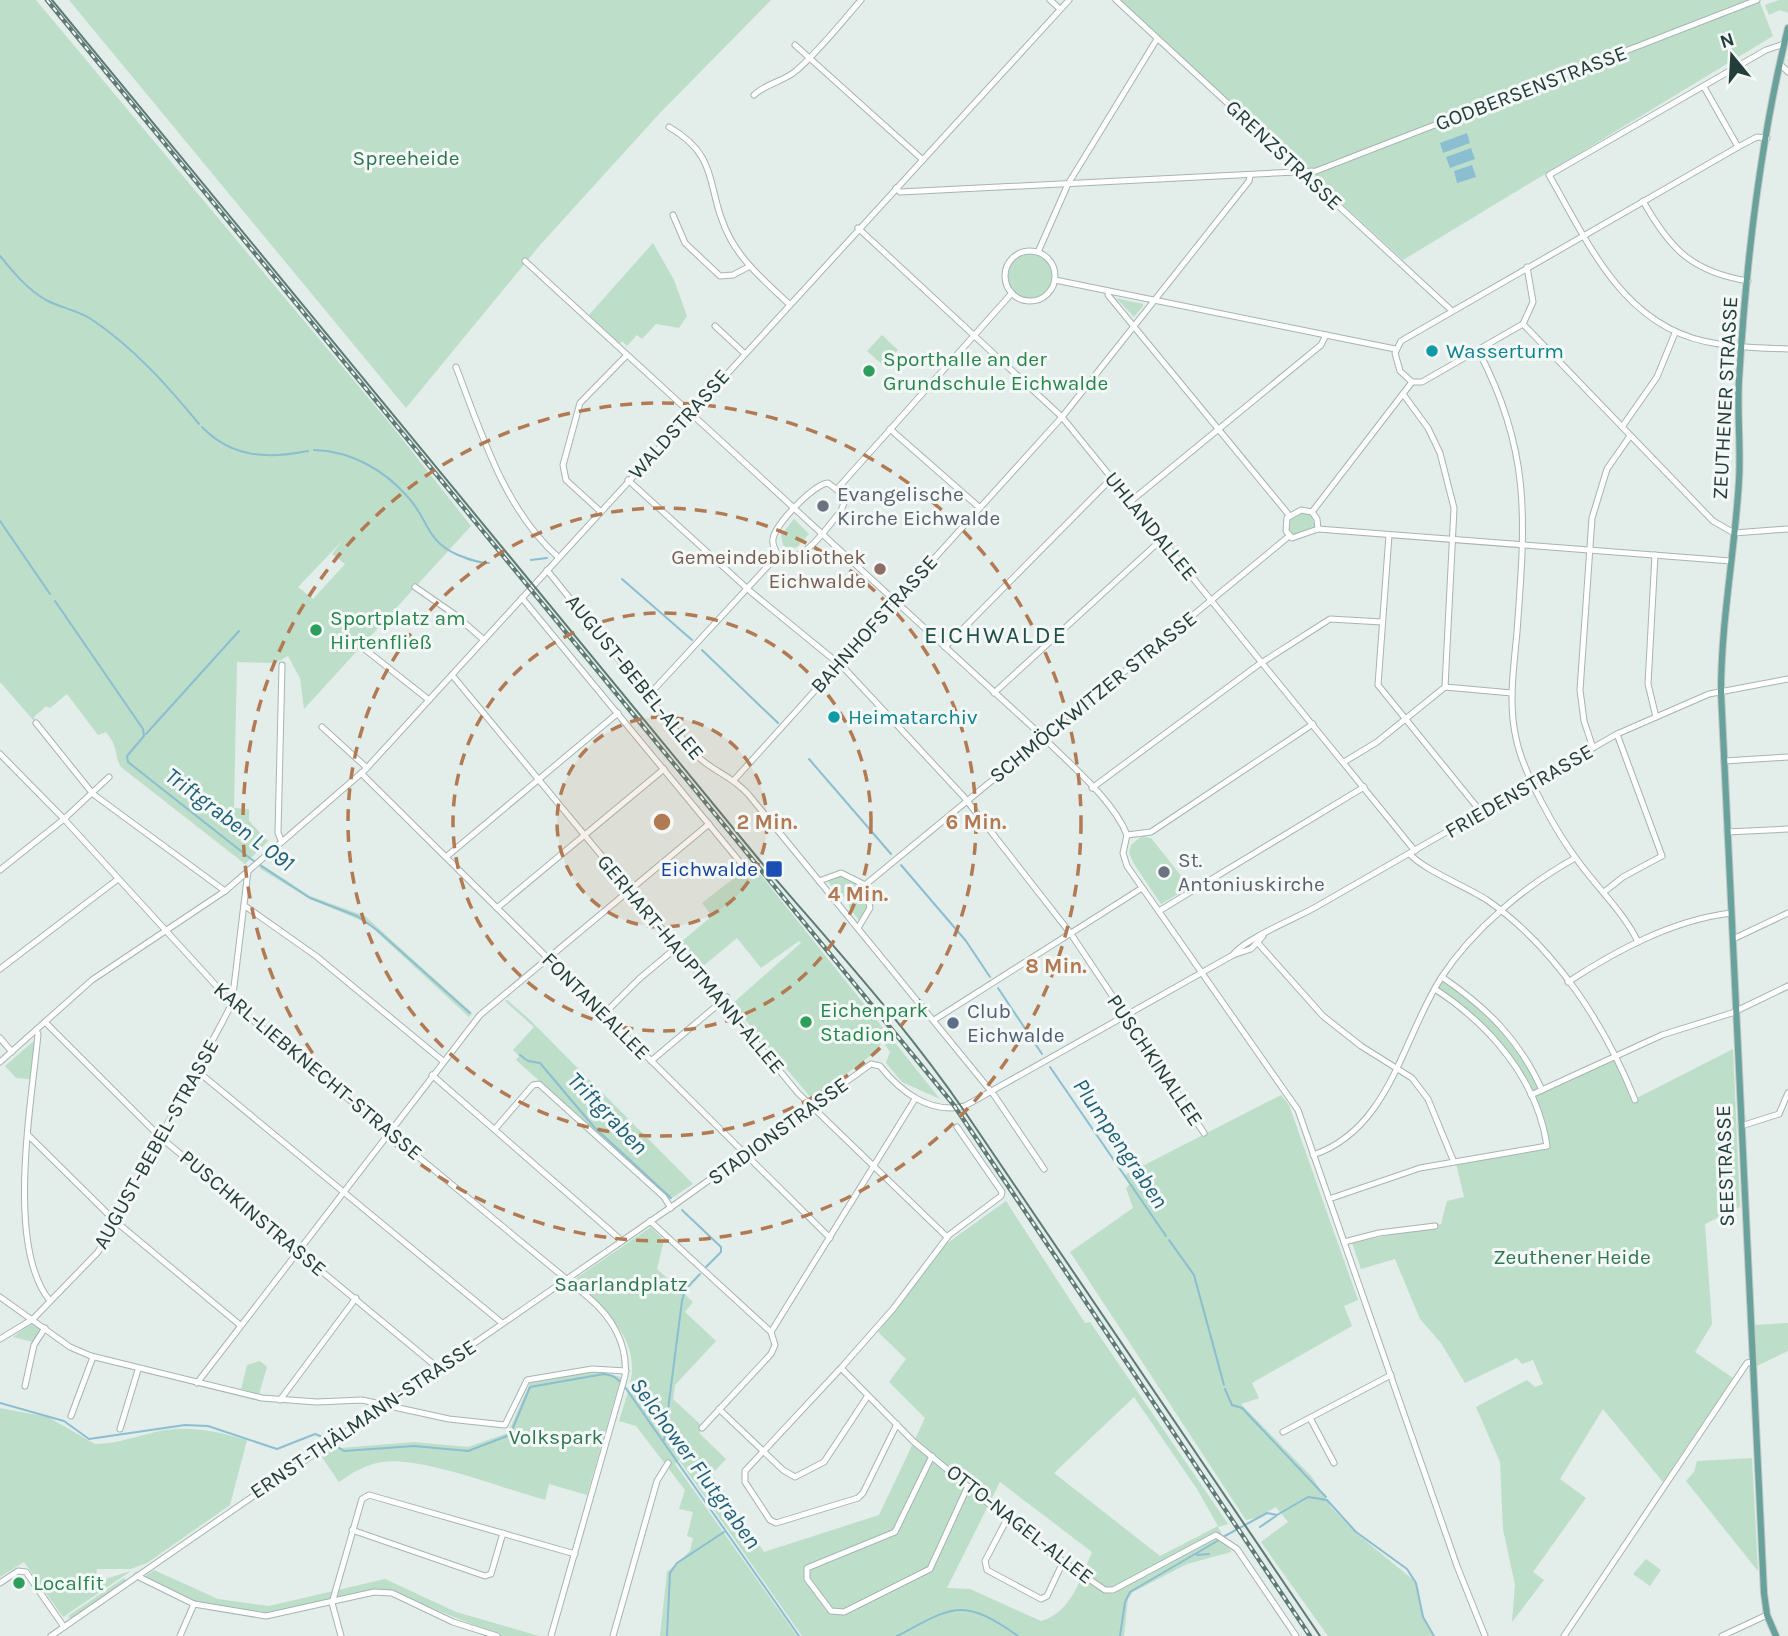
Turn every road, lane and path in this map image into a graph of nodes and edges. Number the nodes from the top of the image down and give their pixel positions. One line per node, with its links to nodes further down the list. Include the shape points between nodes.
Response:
1 (1050, 0): 6 (street)
2 (1069, 0): 6 (street, WALDSTRASSE)
3 (1116, 0): 8 (street, GRENZSTRASSE)
4 (1757, 0): 20 (street, GODBERSENSTRASSE, via 1335,165)
5 (857, 2): 11 (street)
6 (1060, 9): 19 (street, WALDSTRASSE)
7 (1788, 27): 9 (main road, ZEUTHENER STRASSE)
8 (1157, 39): 20 (street, GRENZSTRASSE); 22 (street)
9 (1784, 44): 12 (main road, ZEUTHENER STRASSE); 14 (street, via 1778,43)
10 (795, 45): 11 (street)
11 (810, 58): 15 (street, via 791,75); 19 (street)
12 (1781, 65): 13 (street); 17 (main road, ZEUTHENER STRASSE)
13 (1788, 72)
14 (1704, 87): 18 (street); 27 (street, via 1549,175)
15 (754, 95)
16 (669, 127): 30 (street, via 704,154 725,227)
17 (1767, 138): 18 (street, via 1757,137); 33 (main road, ZEUTHENER STRASSE)
18 (1738, 147): 24 (street)
19 (923, 160): 23 (street, WALDSTRASSE)
20 (1304, 173): 21 (street, GODBERSENSTRASSE); 38 (street, GRENZSTRASSE)
21 (1250, 176): 22 (street, GODBERSENSTRASSE); 36 (street, BAHNHOFSTRASSE)
22 (1068, 184): 23 (street, GODBERSENSTRASSE, via 900,192); 28 (street)
23 (896, 188): 26 (street, WALDSTRASSE)
24 (1643, 201): 27 (street); 33 (street, via 1669,242 1688,260 1714,274)
25 (673, 215): 30 (street, via 685,243 720,276)
26 (858, 228): 37 (street, WALDSTRASSE); 44 (street, UHLANDALLEE)
27 (1585, 237): 31 (street); 42 (street, via 1628,301)
28 (1038, 252): 32 (street, via 1053,265); 35 (street, via 1021,253 1008,264 1006,279)
29 (525, 261): 50 (street)
30 (750, 266): 37 (street)
31 (1527, 267): 38 (street); 39 (street, via 1533,302)
32 (1055, 281): 34 (street); 35 (street, via 1050,292 1037,300)
33 (1748, 281): 45 (main road, ZEUTHENER STRASSE)
34 (1109, 292): 36 (street); 41 (street)
35 (1012, 293): 44 (street)
36 (1155, 300): 41 (street, BAHNHOFSTRASSE); 43 (street)
37 (789, 304): 49 (street, WALDSTRASSE)
38 (1451, 310): 46 (street)
39 (1523, 324): 48 (street); 56 (street)
40 (715, 326): 49 (street)
41 (1134, 327): 55 (street, BAHNHOFSTRASSE); 57 (street)
42 (1675, 333): 45 (street); 56 (street, via 1657,377)
43 (1326, 335): 46 (street); 57 (street, via 1319,347)
44 (975, 336): 55 (street, UHLANDALLEE); 58 (street)
45 (1741, 346): 47 (street); 72 (main road, ZEUTHENER STRASSE)
46 (1395, 349): 52 (street, via 1400,371)
47 (1788, 349)
48 (1479, 352): 52 (street, via 1433,378); 77 (street, via 1504,405 1517,450 1524,501)
49 (744, 353): 54 (street, WALDSTRASSE)
50 (627, 355): 54 (street); 66 (street, via 580,403 563,465 566,480)
51 (456, 367): 81 (street, via 499,475)
52 (1412, 382): 53 (street)
53 (1403, 394): 67 (street); 76 (street, via 1440,453 1452,496)
54 (690, 412): 61 (street, WALDSTRASSE); 65 (street)
55 (1062, 417): 60 (street, UHLANDALLEE); 64 (street, BAHNHOFSTRASSE)
56 (1622, 427): 59 (street)
57 (1217, 428): 63 (street); 68 (street)
58 (890, 429): 62 (street); 64 (street)
59 (1630, 436): 72 (street, via 1713,521); 78 (street, via 1607,469 1597,495)
60 (1112, 478): 63 (street, UHLANDALLEE); 92 (street)
61 (628, 480): 66 (street, WALDSTRASSE); 85 (street, PUSCHKINALLEE)
62 (838, 488): 65 (street, via 818,485); 71 (street, via 843,506)
63 (1130, 501): 75 (street, UHLANDALLEE)
64 (980, 508): 88 (street, BAHNHOFSTRASSE)
65 (795, 509): 71 (street); 79 (street, via 773,536)
66 (600, 511): 81 (street, WALDSTRASSE)
67 (1312, 512): 68 (street); 69 (street)
68 (1289, 515): 74 (street, via 1285,525)
69 (1318, 529): 73 (street); 74 (street, via 1296,539)
70 (1788, 529): 72 (street)
71 (821, 533): 79 (street, via 800,556); 88 (street)
72 (1734, 533): 82 (main road, ZEUTHENER STRASSE)
73 (1389, 535): 76 (street); 89 (street)
74 (1288, 537): 87 (street, SCHMÖCKWITZER STRASSE)
75 (1162, 539): 87 (street, UHLANDALLEE); 100 (street)
76 (1454, 540): 77 (street); 98 (street)
77 (1523, 545): 78 (street); 101 (street)
78 (1590, 550): 80 (street); 112 (street, via 1580,690)
79 (778, 555): 85 (street)
80 (1655, 555): 82 (street); 105 (street, via 1648,684)
81 (558, 557): 83 (street, WALDSTRASSE)
82 (1731, 561): 99 (main road, ZEUTHENER STRASSE)
83 (547, 570): 86 (street, WALDSTRASSE); 102 (street, AUGUST-BEBEL-ALLEE)
84 (415, 587): 90 (street)
85 (747, 588): 93 (street, PUSCHKINALLEE); 102 (street)
86 (522, 598): 90 (street, WALDSTRASSE); 104 (street)
87 (1212, 600): 94 (street, UHLANDALLEE); 111 (street, SCHMÖCKWITZER STRASSE)
88 (895, 601): 92 (street); 93 (street, BAHNHOFSTRASSE)
89 (1382, 622): 94 (street, via 1330,619); 106 (street, via 1378,683)
90 (484, 640): 96 (street, WALDSTRASSE)
91 (362, 647): 103 (street)
92 (945, 647): 100 (street)
93 (839, 663): 122 (street, BAHNHOFSTRASSE); 127 (street, PUSCHKINALLEE)
94 (1263, 663): 108 (street, UHLANDALLEE); 125 (street)
95 (282, 665): 135 (street)
96 (452, 675): 103 (street, WALDSTRASSE); 121 (street, GERHART-HAUPTMANN-ALLEE)
97 (1788, 679): 99 (street, FRIEDENSTRASSE)
98 (1445, 687): 101 (street); 106 (street)
99 (1721, 692): 105 (street, FRIEDENSTRASSE); 115 (main road, SEESTRASSE)
100 (994, 693): 111 (street)
101 (1512, 693): 123 (street, via 1516,739)
102 (648, 696): 122 (street, AUGUST-BEBEL-ALLEE, via 698,758)
103 (429, 700): 117 (street, WALDSTRASSE)
104 (618, 713): 118 (street); 121 (street)
105 (1656, 718): 110 (street, FRIEDENSTRASSE)
106 (1406, 719): 116 (street); 128 (street)
107 (36, 723): 126 (street)
108 (1313, 724): 116 (street, UHLANDALLEE); 134 (street, via 1151,832)
109 (322, 727): 117 (street)
110 (1617, 734): 112 (street, FRIEDENSTRASSE); 149 (street, via 1662,854)
111 (1043, 738): 125 (street); 127 (street, SCHMÖCKWITZER STRASSE)
112 (1593, 748): 123 (street, FRIEDENSTRASSE)
113 (0, 754): 129 (street, KARL-LIEBKNECHT-STRASSE)
114 (1788, 757): 115 (street)
115 (1724, 761): 132 (main road, SEESTRASSE)
116 (1344, 762): 124 (street, UHLANDALLEE)
117 (367, 768): 119 (street, WALDSTRASSE)
118 (664, 769): 130 (street); 133 (street)
119 (361, 773): 135 (street, WALDSTRASSE); 137 (street, FONTANEALLEE)
120 (109, 777): 126 (street)
121 (538, 778): 133 (street, GERHART-HAUPTMANN-ALLEE); 137 (street)
122 (735, 779): 144 (street, AUGUST-BEBEL-ALLEE)
123 (1532, 783): 128 (street, FRIEDENSTRASSE); 138 (street)
124 (1364, 787): 136 (street, UHLANDALLEE); 152 (street)
125 (1092, 789): 134 (street)
126 (93, 794): 129 (street); 148 (street)
127 (966, 800): 145 (street, SCHMÖCKWITZER STRASSE); 158 (street, PUSCHKINALLEE)
128 (1482, 812): 136 (street, FRIEDENSTRASSE)
129 (64, 819): 141 (street); 143 (street, KARL-LIEBKNECHT-STRASSE)
130 (709, 824): 139 (street); 147 (street)
131 (1788, 829): 132 (street)
132 (1727, 832): 154 (main road, SEESTRASSE)
133 (584, 835): 147 (street, GERHART-HAUPTMANN-ALLEE); 151 (street)
134 (1127, 835): 146 (street, via 1123,857)
135 (281, 840): 142 (street)
136 (1415, 851): 140 (street); 140 (street, UHLANDALLEE); 159 (street, FRIEDENSTRASSE)
137 (446, 857): 151 (street, FONTANEALLEE)
138 (1575, 858): 149 (street); 153 (street)
139 (740, 862)
140 (1422, 863): 153 (street, UHLANDALLEE)
141 (0, 870)
142 (248, 872): 148 (street); 150 (street, AUGUST-BEBEL-STRASSE)
143 (118, 879): 157 (street, KARL-LIEBKNECHT-STRASSE); 166 (street)
144 (819, 881): 145 (street, via 844,874); 156 (street, AUGUST-BEBEL-ALLEE)
145 (864, 885): 156 (street, via 870,908)
146 (1142, 888): 152 (street); 158 (street)
147 (630, 890): 163 (street, GERHART-HAUPTMANN-ALLEE); 165 (street)
148 (225, 891): 157 (street)
149 (1604, 892): 161 (street)
150 (245, 906): 173 (street, AUGUST-BEBEL-STRASSE); 183 (street, via 316,956)
151 (497, 908): 165 (street, FONTANEALLEE)
152 (1159, 911): 167 (street)
153 (1502, 912): 168 (street); 169 (street, UHLANDALLEE)
154 (1731, 913): 160 (main road, SEESTRASSE); 161 (street)
155 (1788, 913): 160 (street)
156 (859, 929): 177 (street, AUGUST-BEBEL-ALLEE)
157 (165, 930): 173 (street, KARL-LIEBKNECHT-STRASSE); 178 (street, via 92,980)
158 (1071, 934): 176 (street, PUSCHKINALLEE); 177 (street)
159 (1263, 936): 162 (street, FRIEDENSTRASSE); 164 (street, FRIEDENSTRASSE, via 1245,942)
160 (1732, 939): 174 (main road, SEESTRASSE)
161 (1638, 942): 169 (street)
162 (1258, 943): 164 (street, FRIEDENSTRASSE); 186 (street, via 1323,1016 1360,1046)
163 (677, 947): 172 (street, GERHART-HAUPTMANN-ALLEE); 175 (street)
164 (1233, 955): 167 (street, FRIEDENSTRASSE)
165 (547, 957): 175 (street, FONTANEALLEE); 183 (street, via 478,1017)
166 (0, 969)
167 (1203, 972): 176 (street, FRIEDENSTRASSE); 204 (street, via 1298,1110)
168 (1442, 977): 171 (street); 189 (street, via 1508,1031)
169 (1568, 982): 182 (street, UHLANDALLEE)
170 (1788, 986): 174 (street)
171 (1435, 989): 186 (street); 192 (street, via 1490,1032)
172 (725, 999): 184 (street); 195 (street, GERHART-HAUPTMANN-ALLEE)
173 (232, 1003): 187 (street, AUGUST-BEBEL-STRASSE); 199 (street, KARL-LIEBKNECHT-STRASSE)
174 (1736, 1012): 182 (street, via 1662,1035); 196 (main road, SEESTRASSE)
175 (604, 1014): 184 (street, FONTANEALLEE)
176 (1126, 1015): 190 (street, FRIEDENSTRASSE); 200 (street, PUSCHKINALLEE)
177 (934, 1020): 190 (street, AUGUST-BEBEL-ALLEE)
178 (45, 1022): 179 (street); 202 (street, PUSCHKINSTRASSE)
179 (36, 1030): 181 (street); 201 (street)
180 (0, 1038): 181 (street)
181 (12, 1052): 185 (street)
182 (1615, 1057): 189 (street); 194 (street, UHLANDALLEE)
183 (443, 1061): 188 (street)
184 (651, 1061): 203 (street, FONTANEALLEE)
185 (0, 1062)
186 (1396, 1066): 204 (street, via 1363,1123); 205 (street, via 1429,1099)
187 (197, 1070): 202 (street, AUGUST-BEBEL-STRASSE); 208 (street)
188 (432, 1075): 198 (street); 199 (street)
189 (1542, 1090): 192 (street)
190 (991, 1091): 193 (street, FRIEDENSTRASSE, via 961,1107); 207 (street, AUGUST-BEBEL-ALLEE)
191 (1788, 1093): 196 (street, via 1779,1114)
192 (1531, 1095): 205 (street, via 1547,1146)
193 (915, 1098): 195 (street, STADIONSTRASSE, via 880,1066 867,1067); 206 (street)
194 (1635, 1100)
195 (812, 1107): 203 (street, STADIONSTRASSE); 206 (street, GERHART-HAUPTMANN-ALLEE)
196 (1741, 1126): 231 (main road, SEESTRASSE)
197 (957, 1127): 215 (street, via 1002,1194)
198 (495, 1129): 211 (street, via 533,1085 539,1084); 217 (street)
199 (389, 1132): 208 (street); 220 (street, KARL-LIEBKNECHT-STRASSE)
200 (1204, 1133)
201 (28, 1135): 212 (street); 223 (street, via 27,1235 36,1277)
202 (160, 1137): 212 (street, AUGUST-BEBEL-STRASSE); 219 (street, PUSCHKINSTRASSE)
203 (746, 1154): 210 (street, STADIONSTRASSE); 216 (street, FONTANEALLEE)
204 (1314, 1154): 209 (street)
205 (1453, 1160): 209 (street, via 1396,1174)
206 (874, 1167): 215 (street, GERHART-HAUPTMANN-ALLEE); 216 (street)
207 (1044, 1169)
208 (344, 1191): 219 (street); 225 (street)
209 (1329, 1199): 218 (street)
210 (677, 1203): 211 (street, ERNST-THÄLMANN-STRASSE)
211 (671, 1208): 213 (street, ERNST-THÄLMANN-STRASSE)
212 (114, 1220): 223 (street, AUGUST-BEBEL-STRASSE, via 90,1263); 226 (street)
213 (650, 1222): 217 (street, ERNST-THÄLMANN-STRASSE); 228 (street)
214 (1435, 1226): 218 (street)
215 (947, 1237): 233 (street)
216 (830, 1238): 228 (street)
217 (622, 1241): 220 (street, ERNST-THÄLMANN-STRASSE)
218 (1345, 1242): 236 (street)
219 (298, 1250): 222 (street, PUSCHKINSTRASSE); 226 (street)
220 (566, 1279): 225 (street, ERNST-THÄLMANN-STRASSE); 235 (street, KARL-LIEBKNECHT-STRASSE, via 609,1319 621,1341)
221 (0, 1297): 224 (street)
222 (356, 1298): 232 (street, PUSCHKINSTRASSE); 240 (street)
223 (50, 1301): 224 (street, AUGUST-BEBEL-STRASSE)
224 (33, 1319): 227 (street); 229 (street, AUGUST-BEBEL-STRASSE)
225 (502, 1324): 232 (street, ERNST-THÄLMANN-STRASSE)
226 (240, 1325): 237 (street)
227 (45, 1328): 230 (street); 238 (street, via 34,1345)
228 (771, 1332): 242 (street, via 773,1350)
229 (0, 1339)
230 (93, 1357): 234 (street); 243 (street)
231 (1752, 1362): 263 (main road, SEESTRASSE); 273 (street, via 1747,1363)
232 (438, 1368): 241 (street, ERNST-THÄLMANN-STRASSE)
233 (841, 1368): 239 (street, OTTO-NAGEL-ALLEE); 249 (street)
234 (138, 1370): 237 (street); 247 (street)
235 (626, 1371): 241 (street, via 592,1369 527,1380 505,1425 449,1419); 257 (street, KARL-LIEBKNECHT-STRASSE)
236 (1391, 1375): 244 (street); 272 (street)
237 (197, 1383): 240 (street)
238 (24, 1386)
239 (867, 1397): 245 (street, OTTO-NAGEL-ALLEE); 249 (street, via 821,1464 792,1476)
240 (280, 1400): 241 (street, via 362,1399)
241 (386, 1404): 259 (street, ERNST-THÄLMANN-STRASSE)
242 (719, 1409): 246 (street); 249 (street)
243 (71, 1416)
244 (1310, 1418): 248 (street); 252 (street)
245 (897, 1424): 249 (street, via 861,1496 780,1524 770,1520 743,1478); 250 (street, OTTO-NAGEL-ALLEE)
246 (702, 1428)
247 (120, 1429)
248 (1283, 1432)
249 (764, 1451)
250 (932, 1456): 253 (street, OTTO-NAGEL-ALLEE); 253 (street, via 895,1532 807,1568 807,1579 831,1611 844,1612 930,1569)
251 (668, 1463): 270 (street, via 657,1481)
252 (1335, 1463)
253 (968, 1486): 254 (street, OTTO-NAGEL-ALLEE)
254 (1007, 1519): 258 (street, OTTO-NAGEL-ALLEE); 258 (street, via 985,1561 986,1570 1041,1599)
255 (352, 1531): 256 (street, via 362,1499 369,1494); 256 (street, via 485,1576 491,1574); 261 (street)
256 (503, 1533): 257 (street)
257 (575, 1554): 269 (street, KARL-LIEBKNECHT-STRASSE)
258 (1063, 1562): 271 (street, OTTO-NAGEL-ALLEE, via 1109,1591 1211,1536 1223,1538 1244,1559)
259 (137, 1576): 262 (street); 264 (street, ERNST-THÄLMANN-STRASSE)
260 (0, 1583): 264 (street, via 18,1571 26,1572)
261 (332, 1603): 262 (street, via 273,1616); 267 (street); 268 (street, via 387,1592)
262 (194, 1604): 266 (street)
263 (1767, 1615): 274 (street); 275 (main road, SEESTRASSE)
264 (64, 1627): 265 (street, ERNST-THÄLMANN-STRASSE)
265 (51, 1636)
266 (180, 1636)
267 (341, 1636)
268 (497, 1636)
269 (551, 1636)
270 (612, 1636)
271 (1296, 1636)
272 (1485, 1636)
273 (1563, 1636)
274 (1722, 1636)
275 (1776, 1636)

